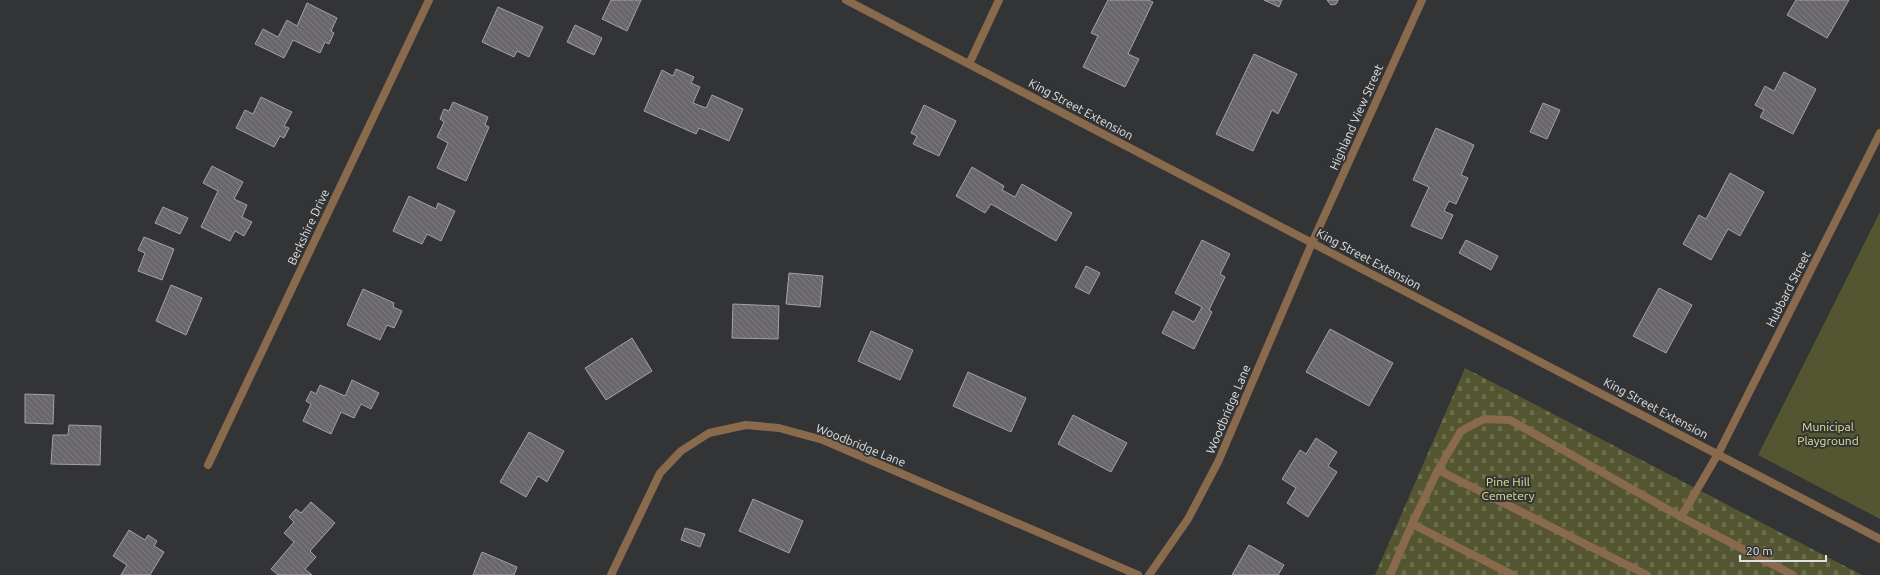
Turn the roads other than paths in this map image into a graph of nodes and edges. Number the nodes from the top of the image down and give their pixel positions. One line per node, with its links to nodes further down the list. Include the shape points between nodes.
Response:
1 (429, 0): 9 (street, Berkshire Drive)
2 (846, 0): 5 (street, King Street Extension)
3 (999, 0): 5 (street)
4 (1422, 0): 7 (street, Highland View Street)
5 (969, 64): 7 (street, King Street Extension)
6 (1880, 133): 8 (street, Hubbard Street)
7 (1312, 243): 8 (street, King Street Extension); 17 (street, Woodbridge Lane, via 1218,462 1188,519)
8 (1718, 454): 11 (street, Hubbard Street); 13 (street, King Street Extension)
9 (208, 465)
10 (1438, 470): 11 (street, via 1461,431 1484,419 1510,420); 12 (street); 19 (street)
11 (1681, 517): 20 (street)
12 (1412, 524): 14 (street); 18 (street)
13 (1880, 539)
14 (1391, 574)
15 (611, 575): 16 (street, Woodbridge Lane, via 660,473 680,451 708,433 746,425 779,428 823,440)
16 (1138, 575)
17 (1149, 575)
18 (1513, 575)
19 (1647, 575)
20 (1793, 575)

